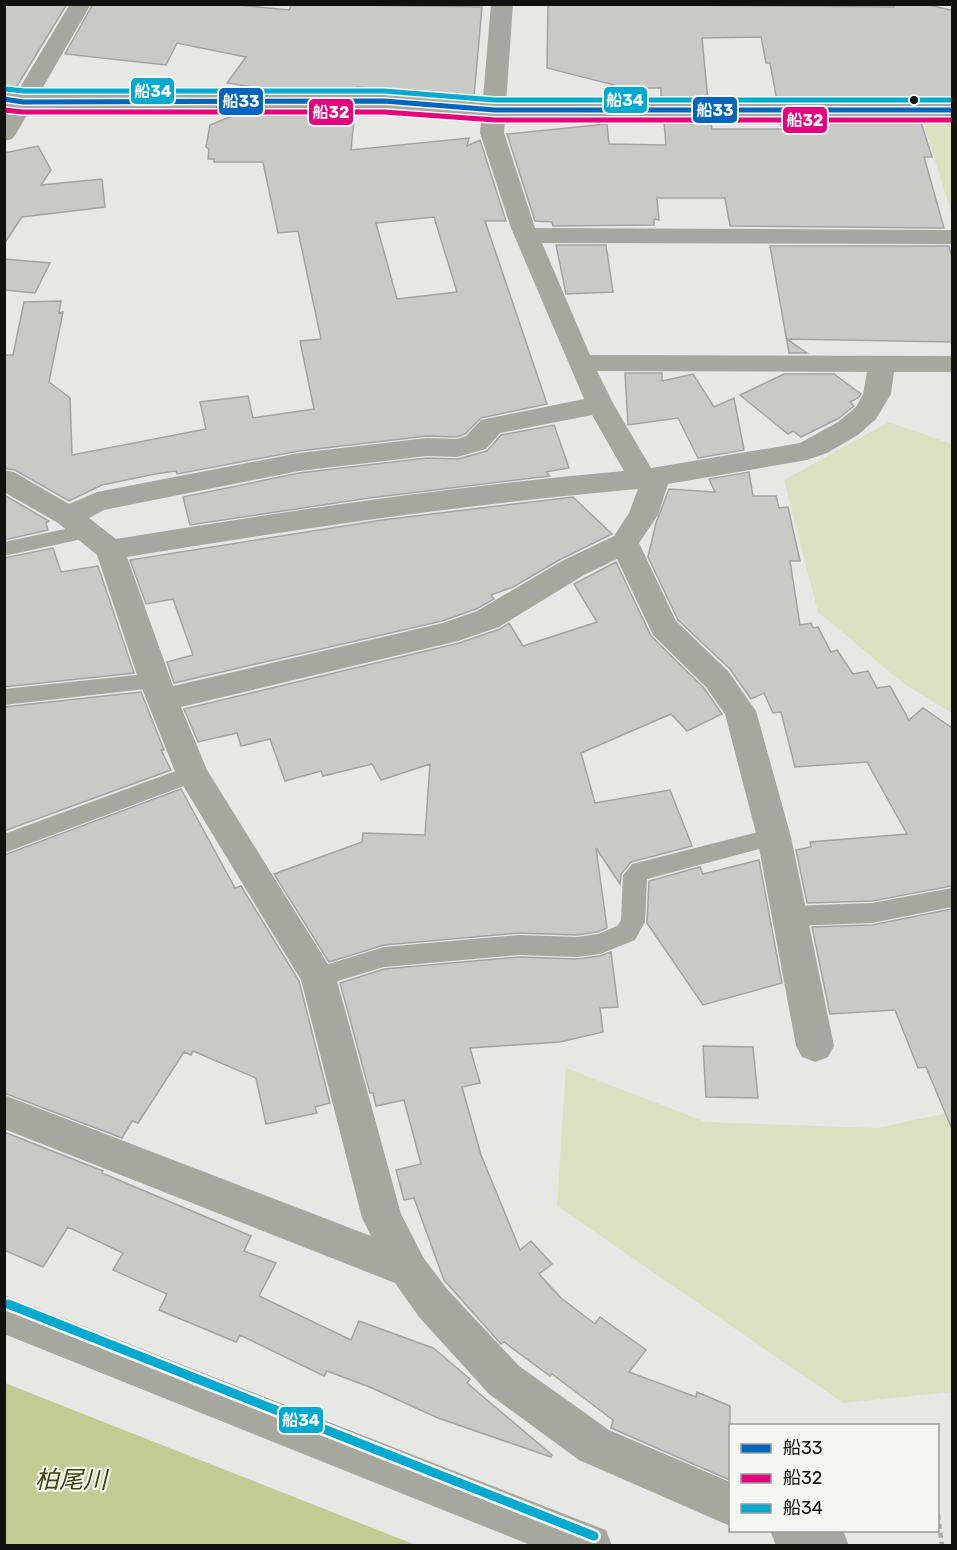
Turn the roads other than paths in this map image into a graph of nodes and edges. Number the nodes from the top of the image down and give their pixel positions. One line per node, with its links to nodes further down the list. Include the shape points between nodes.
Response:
1 (81, 4): 3 (street)
2 (502, 4): 4 (street)
3 (14, 101): 4 (street, via 384,101); 6 (street)
4 (495, 110): 5 (street); 7 (street, via 492,133)
5 (952, 110)
6 (4, 134)
7 (526, 235): 8 (street); 9 (street)
8 (952, 237)
9 (580, 363): 11 (street); 12 (street)
10 (952, 364): 11 (street)
11 (882, 365): 14 (street, via 876,396 860,418 828,441 807,451)
12 (600, 405): 14 (street); 15 (street, via 491,426 476,443 457,448 427,447 299,462 97,502)
13 (4, 478): 15 (street)
14 (649, 478): 15 (street, via 309,517); 16 (street, via 643,515)
15 (89, 532): 17 (lane); 18 (street)
16 (624, 543): 18 (street, via 573,568 488,619 457,629); 21 (street, via 664,627 717,679 740,711)
17 (4, 549)
18 (159, 690): 19 (lane); 20 (street)
19 (4, 697)
20 (192, 774): 22 (lane); 25 (street)
21 (774, 837): 24 (street); 25 (lane, via 639,871 635,875 633,922 626,933 600,944 519,945 384,957)
22 (4, 844)
23 (952, 898): 24 (lane, via 872,913)
24 (791, 916): 26 (street)
25 (318, 976): 28 (street, via 381,1218)
26 (815, 1046)
27 (4, 1112): 28 (street)
28 (409, 1270): 30 (street, via 433,1303 504,1380 594,1445)
29 (4, 1314): 32 (street)
30 (729, 1504)
31 (797, 1532): 33 (street)
32 (590, 1545)
33 (827, 1545)

